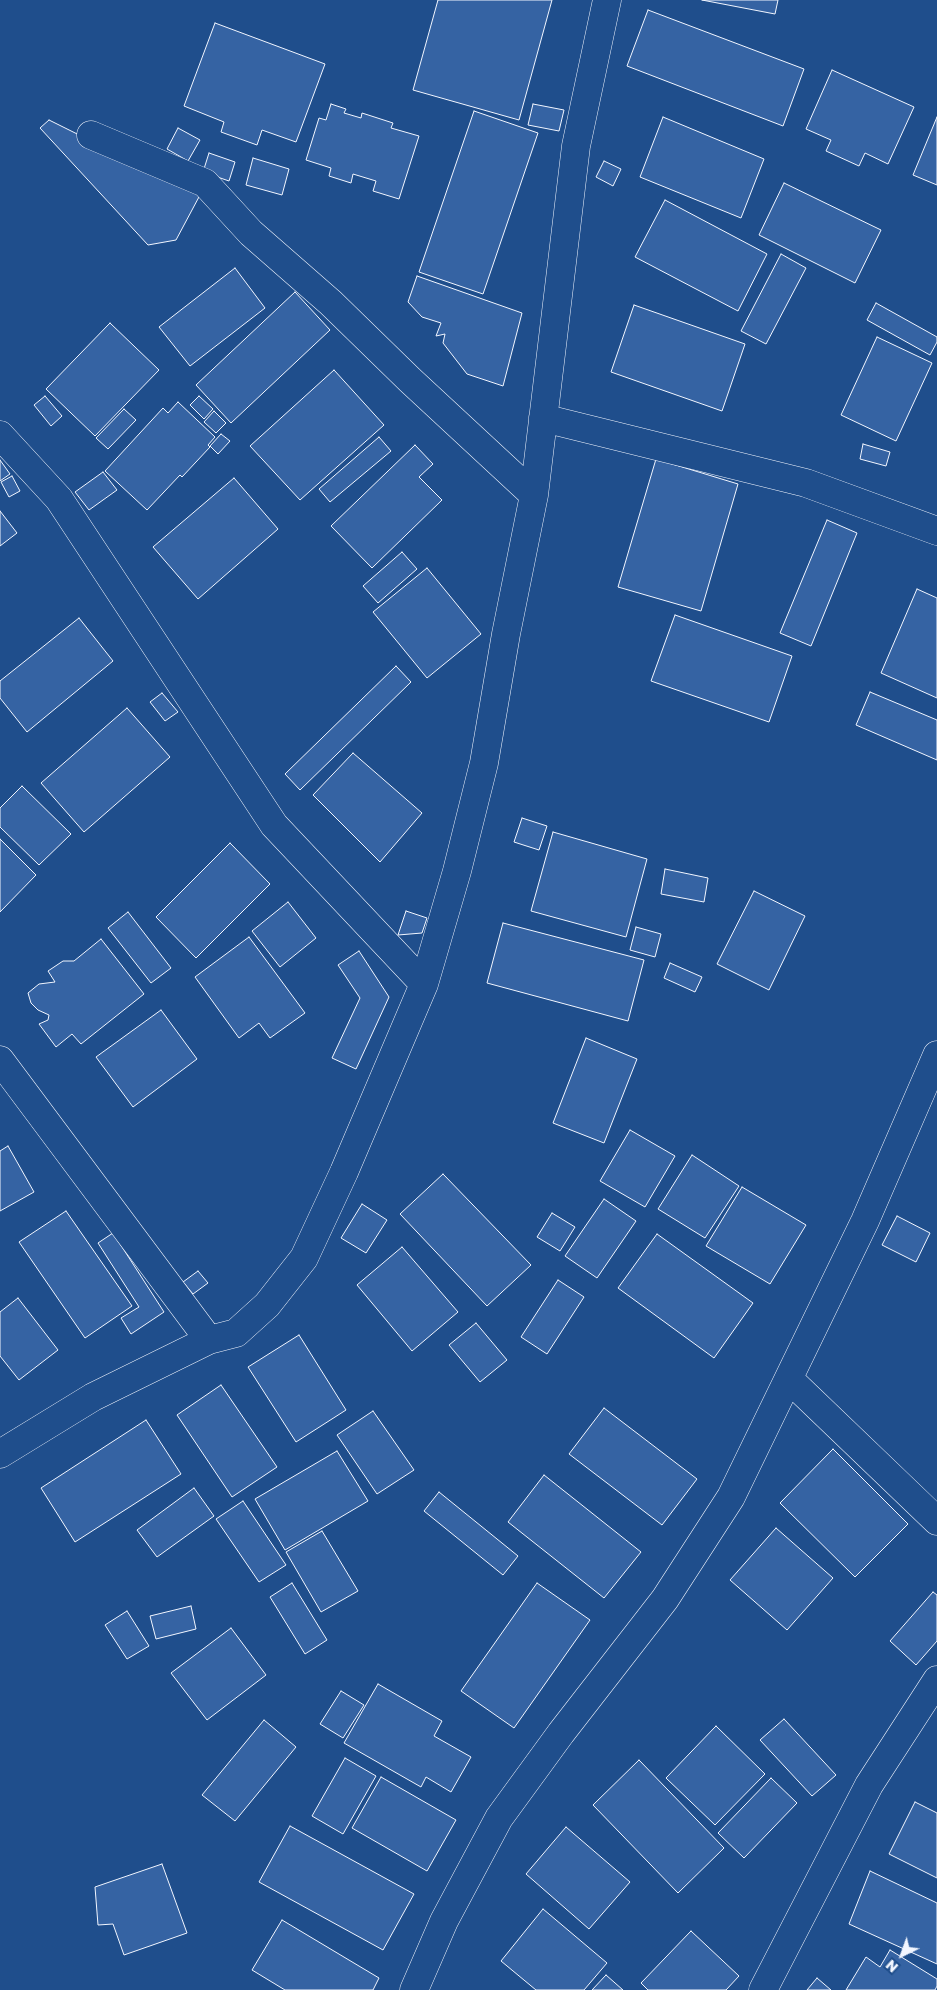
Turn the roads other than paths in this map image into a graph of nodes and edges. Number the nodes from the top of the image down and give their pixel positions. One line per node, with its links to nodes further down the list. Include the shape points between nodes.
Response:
1 (607, 0): 3 (street, via 576,146)
2 (91, 135): 5 (street, via 205,183 251,233 331,303)
3 (543, 418): 5 (street); 6 (street, via 806,483)
4 (0, 434): 7 (street, via 59,499 274,825)
5 (534, 495): 7 (street, via 484,763)
6 (937, 532)
7 (424, 984): 10 (street, via 304,1258 267,1305 236,1333)
8 (0, 1060): 10 (street)
9 (934, 1072): 11 (street)
10 (209, 1340): 12 (street, via 93,1397)
11 (789, 1379): 13 (street); 15 (street, via 731,1497 670,1591 499,1818 444,1921)
12 (0, 1454)
13 (937, 1522)
14 (937, 1680): 16 (street, via 870,1785)
15 (414, 1990)
16 (763, 1990)

